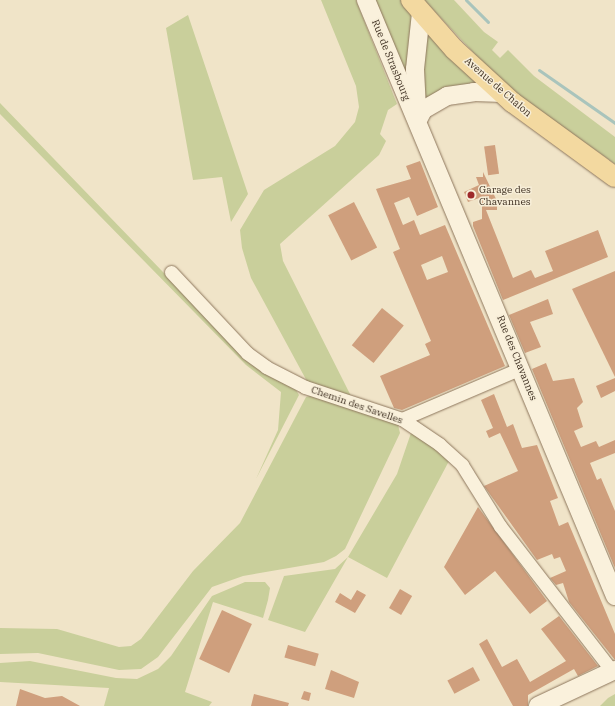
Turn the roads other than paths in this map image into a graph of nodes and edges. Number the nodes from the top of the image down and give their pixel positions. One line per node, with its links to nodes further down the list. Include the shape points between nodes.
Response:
1 (366, 0): 4 (main road, Rue de Strasbourg)
2 (416, 6): 3 (main road, Avenue de Chalon); 4 (main road, via 415,69)
3 (502, 93): 4 (main road, via 474,92 447,96 423,110); 5 (main road, Avenue de Chalon)
4 (418, 120): 7 (main road, Rue des Chavannes)
5 (615, 177)
6 (171, 272): 8 (street, Chemin des Savelles, via 247,353 266,367 300,385)
7 (521, 368): 8 (street); 9 (main road, Rue des Chavannes)
8 (402, 419): 10 (street, Chemin des Savelles, via 439,444 462,466 500,526)
9 (615, 596)
10 (613, 670): 11 (main road)
11 (538, 706)

